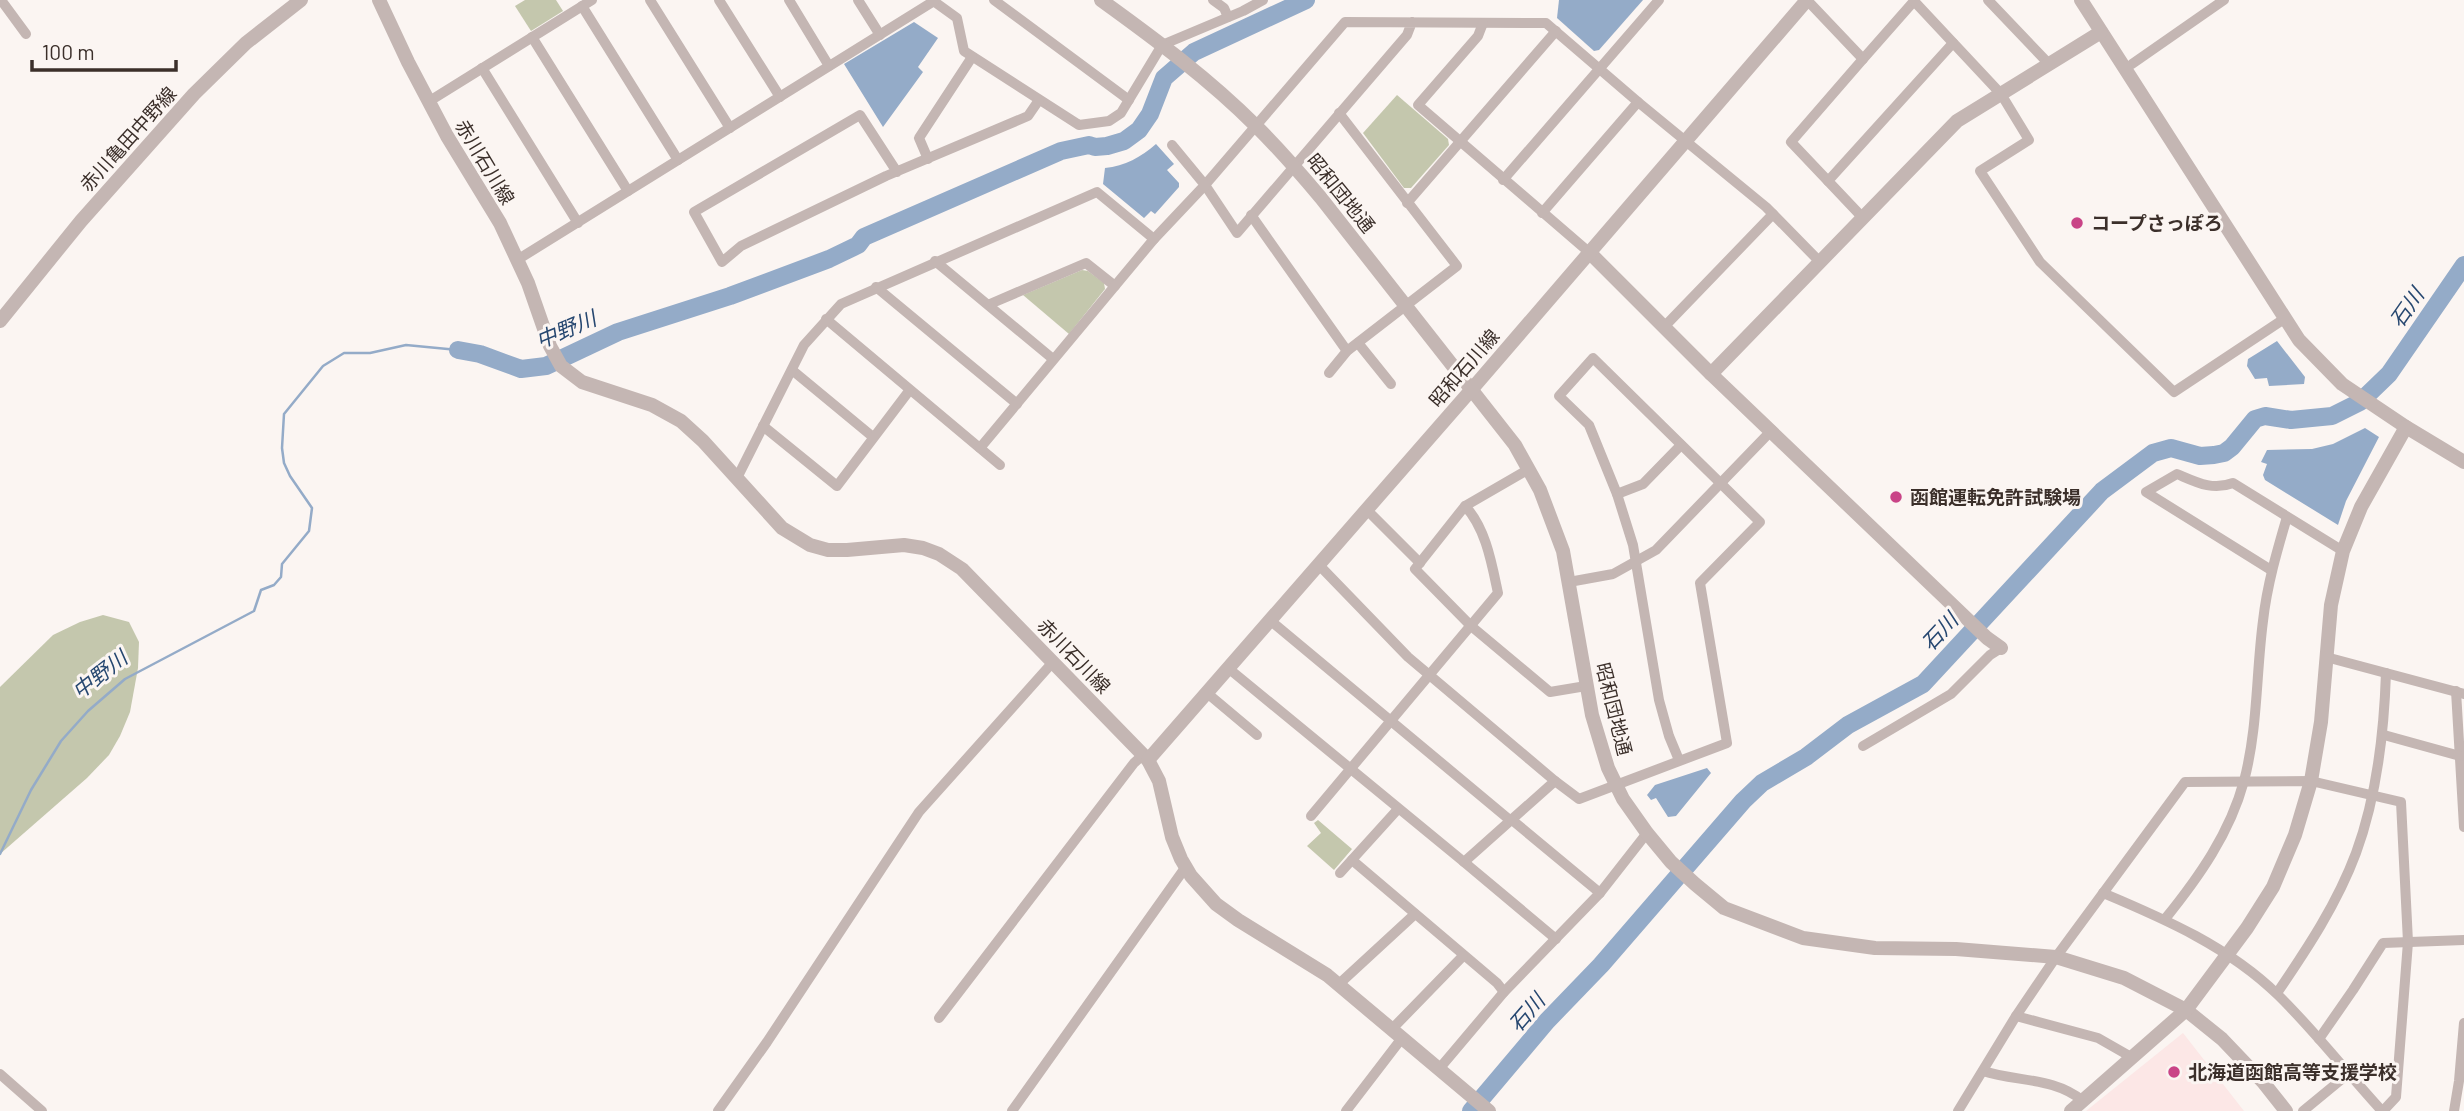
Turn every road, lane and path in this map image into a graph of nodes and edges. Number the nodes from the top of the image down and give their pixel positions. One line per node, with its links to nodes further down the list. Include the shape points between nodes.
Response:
1 (1, 0): 25 (street)
2 (302, 0): 74 (street, 赤川亀田中野線, via 246,43 194,94)
3 (380, 0): 41 (street, 赤川石川線)
4 (650, 0): 45 (street)
5 (719, 0): 38 (street)
6 (789, 0): 34 (street)
7 (858, 0): 26 (street)
8 (994, 0): 40 (street)
9 (1101, 0): 29 (street)
10 (1213, 0): 20 (street)
11 (1263, 0): 20 (street)
12 (1659, 0): 36 (street)
13 (1807, 0): 31 (street); 46 (street, 昭和石川線)
14 (1988, 0): 32 (street)
15 (2081, 0): 24 (street)
16 (2224, 0): 33 (street)
17 (933, 1): 26 (street); 30 (street, via 957,18 964,51)
18 (1914, 1): 28 (street); 31 (street)
19 (587, 3): 27 (street); 50 (street)
20 (1228, 17): 29 (street)
21 (1412, 22): 22 (street); 43 (street, via 1407,35); 44 (street, via 1345,22)
22 (1483, 23): 23 (street, via 1546,23); 47 (street, via 1478,36 1418,105)
23 (1556, 30): 36 (street); 47 (street)
24 (2101, 32): 32 (street); 72 (street)
25 (26, 34)
26 (880, 35): 34 (street)
27 (532, 37): 35 (street); 56 (street)
28 (1953, 43): 37 (street); 54 (street)
29 (1168, 49): 40 (street); 44 (street, 昭和団地通)
30 (972, 57): 39 (street); 49 (street, via 919,138)
31 (1863, 59): 54 (street, via 1791,142)
32 (2049, 64): 37 (street)
33 (2132, 64)
34 (829, 66): 38 (street)
35 (482, 68): 41 (street); 62 (street)
36 (1600, 68): 42 (street); 53 (street)
37 (2001, 94): 61 (street, via 1957,121); 72 (street, via 2029,140 1980,171 2040,261 2174,392)
38 (780, 97): 45 (street)
39 (1039, 100): 40 (street, via 1079,125 1115,118); 49 (street, via 1028,116)
40 (1129, 100)
41 (428, 102): 65 (street, 赤川石川線)
42 (1638, 102): 46 (street); 58 (street)
43 (1339, 113): 51 (street); 57 (street)
44 (1255, 125): 51 (street, 昭和団地通); 55 (street)
45 (730, 128): 50 (street)
46 (1685, 141): 59 (street); 64 (street, 昭和石川線)
47 (1460, 142): 53 (street); 57 (street)
48 (1172, 145): 55 (street)
49 (928, 159): 52 (street)
50 (678, 160): 56 (street)
51 (1293, 165): 60 (street); 71 (street, 昭和団地通)
52 (897, 172): 52 (street, via 741,246 722,262 694,212 860,115)
53 (1503, 180): 58 (street)
54 (1828, 181): 61 (street)
55 (1205, 185): 60 (street, via 1237,233); 63 (street)
56 (628, 191): 62 (street)
57 (1407, 203): 71 (street, via 1457,266)
58 (1542, 214): 64 (street)
59 (1773, 214): 67 (street); 75 (street)
60 (1251, 215): 77 (street)
61 (1863, 218): 67 (street)
62 (578, 223): 65 (street)
63 (1154, 239): 66 (street, via 1097,192); 68 (street)
64 (1590, 253): 75 (street); 83 (street, 昭和石川線)
65 (517, 260): 95 (street, 赤川石川線, via 550,346 566,371 582,382 652,405 681,421)
66 (935, 261): 69 (street); 70 (street)
67 (1820, 262): 81 (street)
68 (1115, 286): 70 (street, via 1086,263); 78 (street)
69 (876, 287): 73 (street, via 841,304); 85 (street)
70 (990, 304): 78 (street)
71 (1406, 305): 76 (street); 83 (street, 昭和団地通)
72 (2284, 319): 87 (street, via 2342,384)
73 (826, 320): 79 (street, via 804,345); 84 (street)
74 (0, 321)
75 (1664, 327): 81 (street)
76 (1358, 343): 77 (street); 82 (street)
77 (1347, 351): 80 (street)
78 (1053, 359): 85 (street)
79 (792, 370): 86 (street); 89 (street)
80 (1329, 373)
81 (1711, 374): 88 (street)
82 (1391, 384)
83 (1472, 389): 94 (street, 昭和団地通); 104 (street, 昭和石川線)
84 (909, 391): 89 (street); 91 (street)
85 (1017, 404): 91 (street)
86 (763, 426): 89 (street, via 837,486); 95 (street)
87 (2406, 427): 92 (street); 101 (street, via 2361,507)
88 (1772, 430): 96 (street); 109 (street)
89 (873, 438)
90 (1681, 445): 96 (street); 97 (street, via 1643,484); 97 (street, via 1592,358 1559,396 1589,425)
91 (980, 447): 93 (street)
92 (2464, 462)
93 (1000, 465)
94 (1530, 470): 98 (street); 106 (street, 昭和団地通, via 1557,531)
95 (737, 478): 111 (street, 赤川石川線, via 782,528 810,545 828,550 904,545 939,554 962,569)
96 (1720, 483): 103 (street, via 1656,550); 124 (street, via 1760,522 1700,583 1727,743)
97 (1617, 494): 103 (street)
98 (1465, 506): 102 (street); 108 (street, via 1480,531 1498,593)
99 (1372, 515): 102 (street)
100 (2287, 517): 101 (street); 105 (street); 105 (street, via 2233,483 2222,488 2202,485 2177,474 2146,492)
101 (2343, 551): 110 (street)
102 (1420, 563): 108 (street, via 1415,569)
103 (1636, 563): 106 (street, via 1613,574); 124 (street, via 1659,701)
104 (1318, 564): 107 (street, 昭和石川線); 114 (street)
105 (2271, 570): 128 (street, via 2255,729)
106 (1569, 582): 115 (street, 昭和団地通)
107 (1271, 621): 112 (street, 昭和石川線); 118 (street)
108 (1471, 626): 114 (street); 115 (street, via 1550,692)
109 (2001, 649): 121 (street, via 1951,694)
110 (2326, 657): 113 (street); 127 (street)
111 (1053, 662): 123 (street, 赤川石川線); 166 (street, via 919,812)
112 (1228, 668): 116 (street, 昭和石川線); 125 (street)
113 (2386, 673): 117 (street); 119 (street)
114 (1430, 675): 118 (street); 126 (street)
115 (1586, 686): 129 (street, 昭和団地通, via 1598,740)
116 (1207, 693): 120 (street); 123 (street, 昭和石川線)
117 (2460, 693): 122 (street)
118 (1390, 722): 125 (street); 133 (street)
119 (2384, 735): 122 (street); 130 (street)
120 (1257, 736)
121 (1863, 746)
122 (2460, 756): 134 (street)
123 (1146, 758): 138 (street, 赤川石川線, via 1159,781 1171,837); 155 (street, via 1134,764)
124 (1679, 760): 129 (street)
125 (1351, 769): 131 (street); 132 (street)
126 (1555, 781): 129 (street, via 1579,799); 133 (street)
127 (2311, 781): 128 (street); 130 (street); 147 (street, via 2273,887)
128 (2244, 782): 141 (street, via 2185,782); 143 (street, via 2228,827 2199,877)
129 (1615, 784): 135 (street, 昭和団地通)
130 (2372, 795): 146 (street, via 2401,802); 152 (street, via 2356,852 2332,904)
131 (1398, 809): 136 (street); 137 (street)
132 (1311, 816)
133 (1511, 820): 137 (street); 140 (street)
134 (2464, 827)
135 (1647, 833): 140 (street); 149 (street, 昭和団地通, via 1671,862 1724,908 1803,938 1875,948)
136 (1352, 860): 139 (street); 142 (street)
137 (1464, 862): 144 (street)
138 (1185, 867): 150 (street, 赤川石川線, via 1216,904); 167 (street)
139 (1340, 873)
140 (1600, 893): 144 (street)
141 (2103, 893): 143 (street); 149 (street)
142 (1415, 914): 148 (street); 150 (street)
143 (2165, 919): 147 (street)
144 (1556, 939): 151 (street)
145 (2464, 940): 146 (street)
146 (2408, 942): 158 (street, via 2383,943); 173 (street, via 2396,1097)
147 (2227, 955): 152 (street); 153 (street)
148 (1463, 956): 151 (street); 157 (street)
149 (2056, 957): 153 (street, 昭和団地通, via 2124,978); 154 (street)
150 (1339, 984): 157 (street, 赤川石川線)
151 (1504, 992): 160 (street)
152 (2277, 993): 158 (street)
153 (2186, 1010): 159 (street); 171 (street, 昭和団地通, via 2222,1039)
154 (2016, 1016): 159 (street, via 2098,1038); 161 (street)
155 (939, 1018)
156 (2464, 1023): 174 (street)
157 (1397, 1033): 160 (street, 赤川石川線); 168 (street)
158 (2319, 1039): 163 (street)
159 (2133, 1058): 164 (street)
160 (1439, 1069): 169 (street, 赤川石川線)
161 (1983, 1071): 164 (street, via 2054,1085 2072,1092); 170 (street)
162 (0, 1074): 165 (street)
163 (2348, 1074): 172 (street); 173 (street)
164 (2077, 1106)
165 (42, 1111)
166 (718, 1111)
167 (1012, 1111)
168 (1346, 1111)
169 (1489, 1111)
170 (1958, 1111)
171 (2286, 1111)
172 (2303, 1111)
173 (2382, 1111)
174 (2454, 1111)

